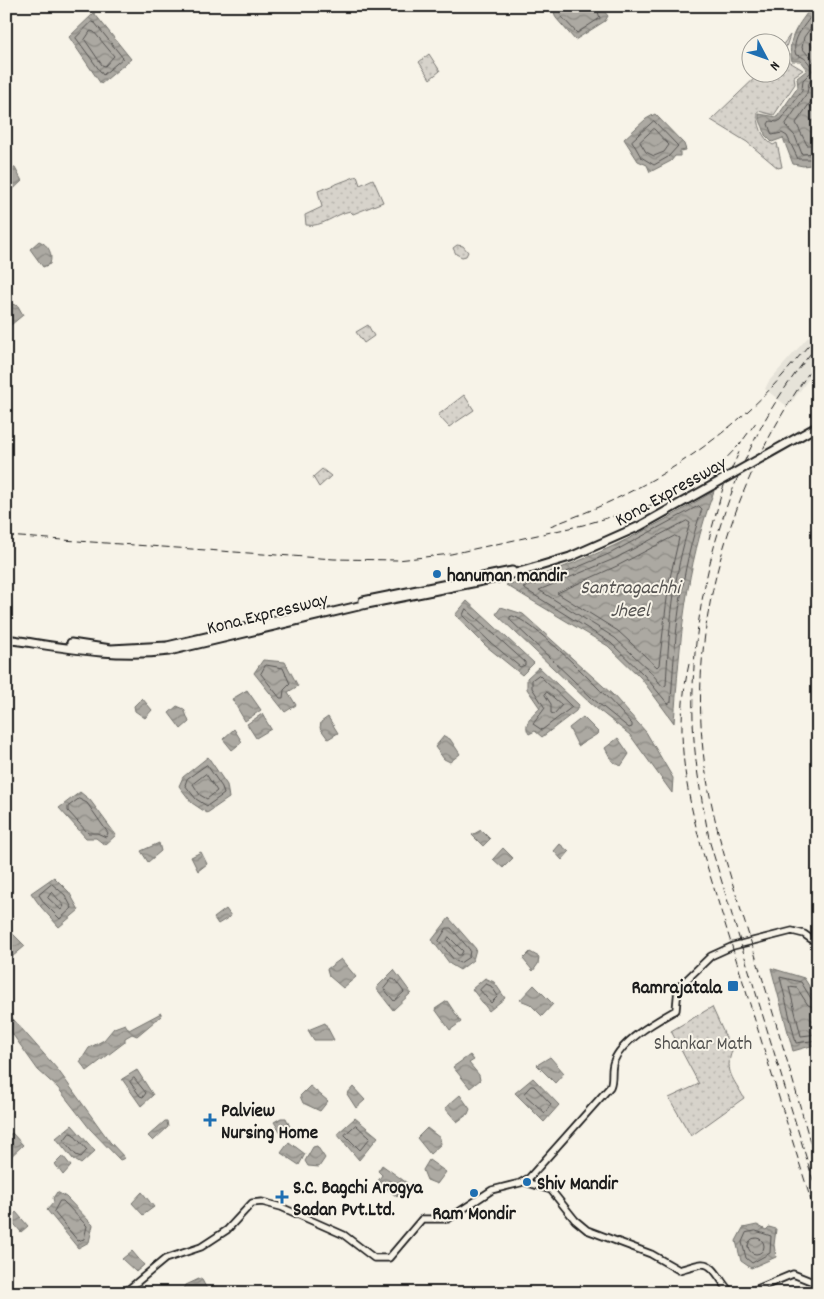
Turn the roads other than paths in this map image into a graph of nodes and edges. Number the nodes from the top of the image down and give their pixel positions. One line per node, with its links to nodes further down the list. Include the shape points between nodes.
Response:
1 (818, 426): 2 (highway, Kona Expressway, bridge, via 632,530 570,557)
2 (533, 568): 3 (highway, Kona Expressway, via 375,598 167,646 111,649); 4 (highway, Kona Expressway, via 170,651 109,654)
3 (6, 634)
4 (6, 639)
5 (818, 944): 6 (main road, via 804,934 792,931 733,946 700,964 678,988 677,1008 637,1035 620,1052 614,1060 610,1088)
6 (525, 1182): 8 (main road, via 492,1190 448,1219 422,1219 392,1256 384,1260 374,1258 344,1235 319,1223 268,1203 252,1202 227,1230 201,1247 165,1259); 9 (main road, via 552,1190 587,1230 651,1254 679,1270 704,1264 711,1267)
7 (818, 1284): 10 (main road, via 793,1274)
8 (124, 1293)
9 (732, 1293)
10 (747, 1293)

